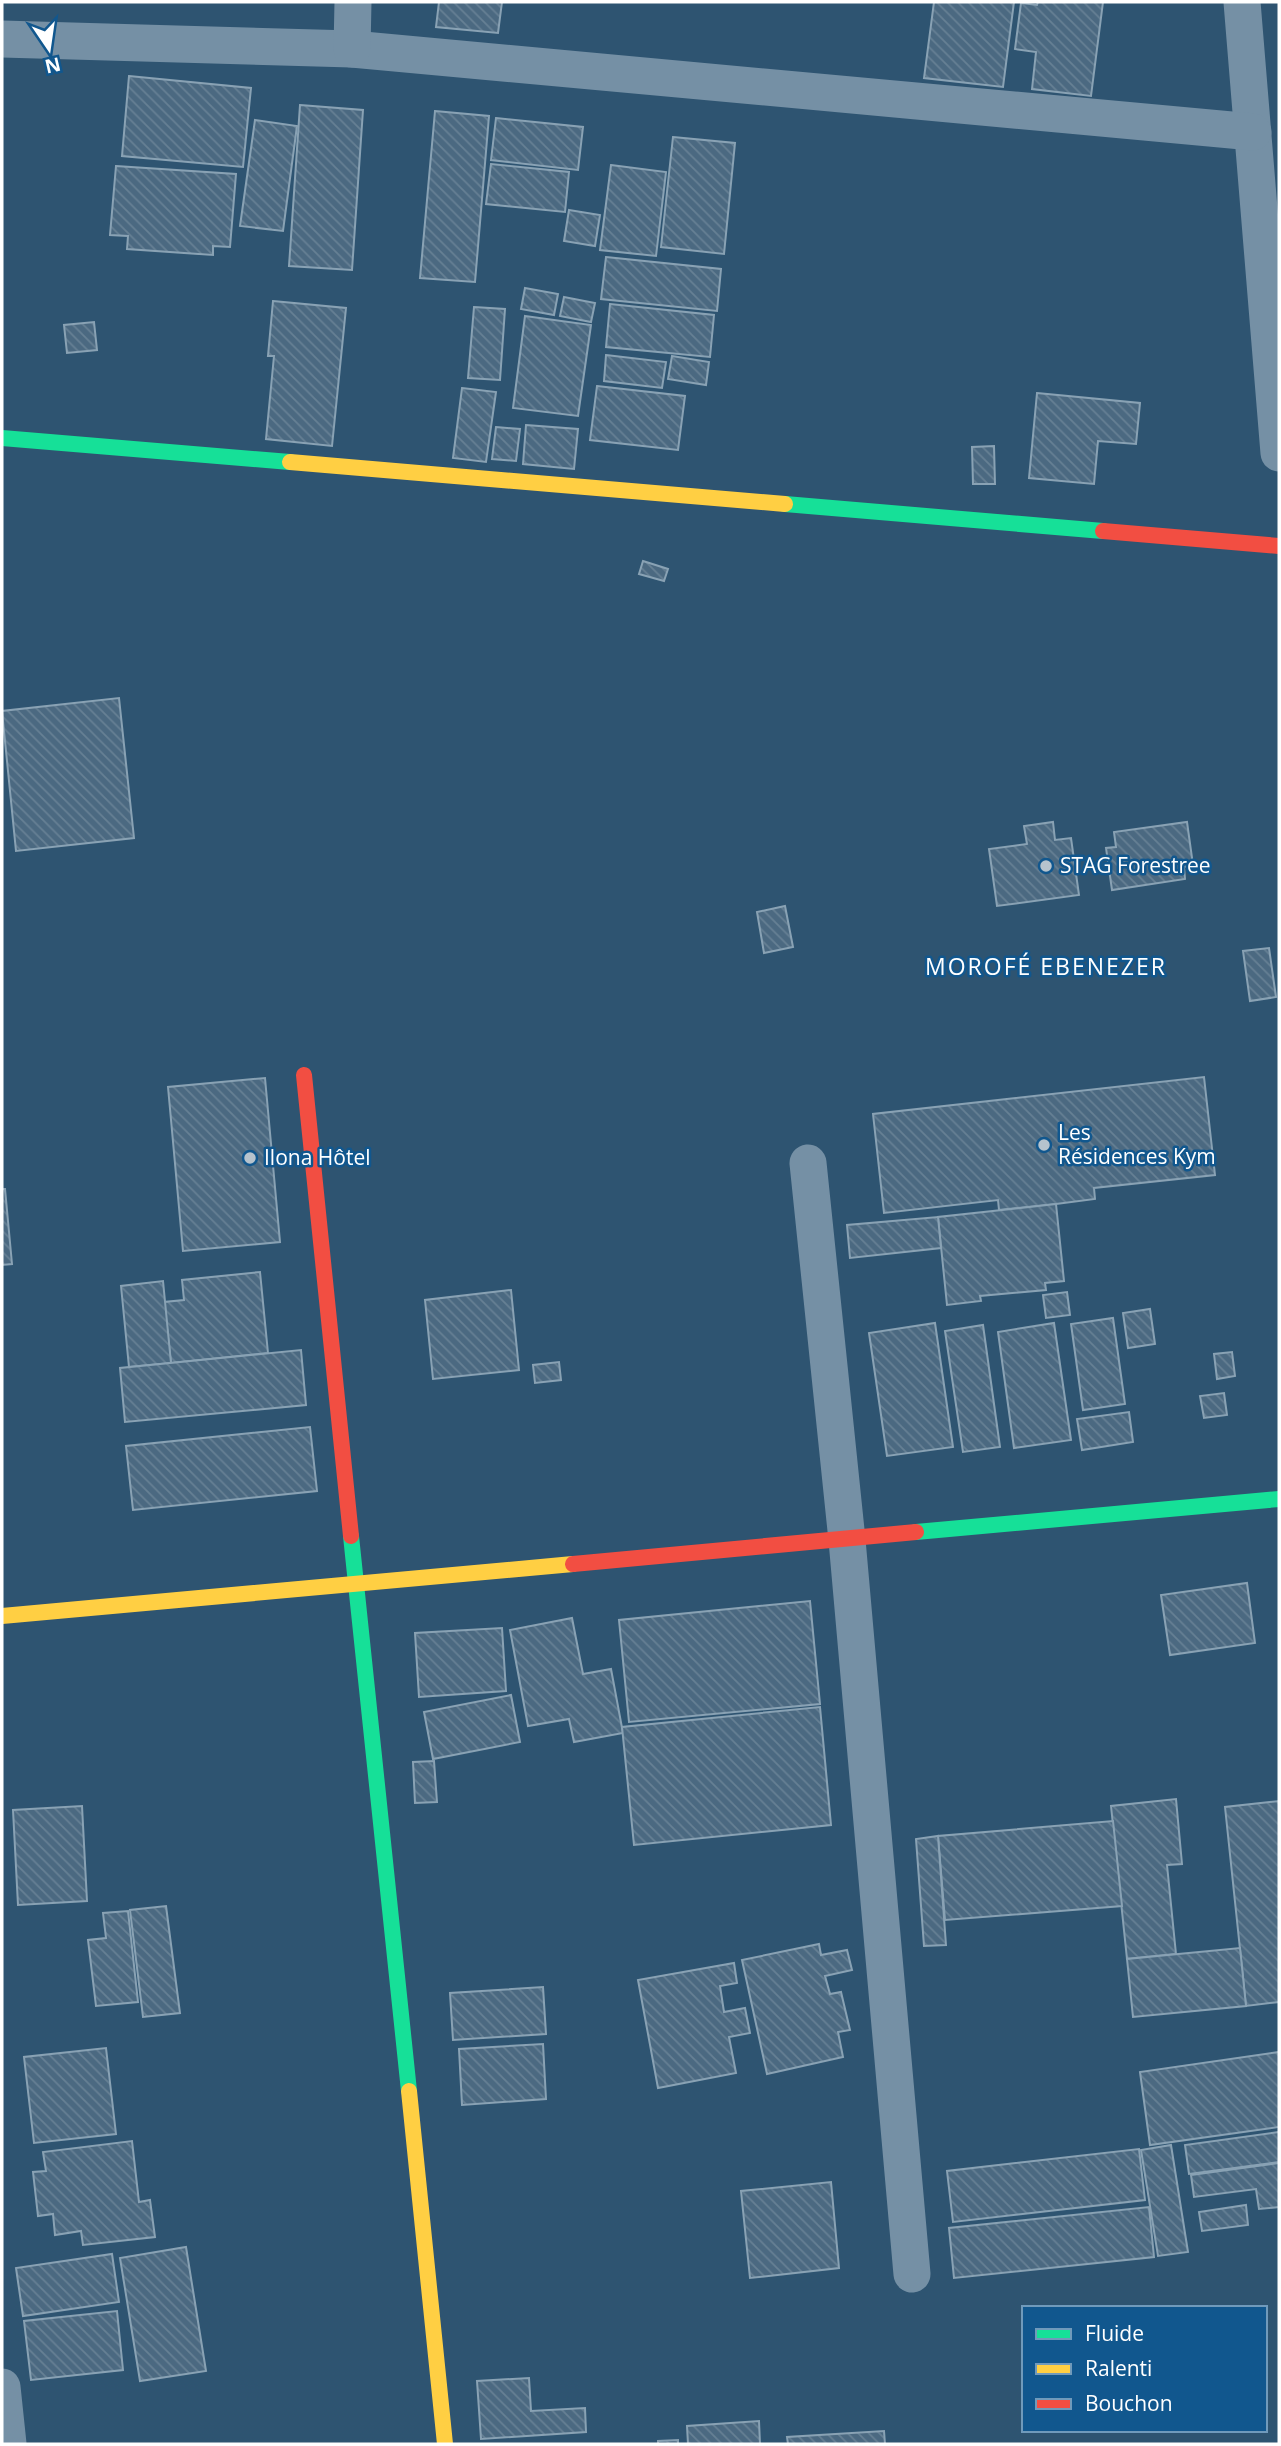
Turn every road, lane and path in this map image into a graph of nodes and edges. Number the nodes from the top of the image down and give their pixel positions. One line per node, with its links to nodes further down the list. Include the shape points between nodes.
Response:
1 (353, 2): 4 (street)
2 (1242, 2): 5 (street)
3 (2, 39): 4 (street)
4 (352, 49): 5 (street)
5 (1262, 156): 7 (street)
6 (2, 438): 8 (street)
7 (1279, 453)
8 (1279, 546)
9 (304, 1074): 13 (street)
10 (808, 1163): 12 (street)
11 (1279, 1499): 12 (street)
12 (847, 1539): 13 (street); 15 (street)
13 (355, 1584): 14 (street); 18 (street)
14 (2, 1616)
15 (912, 2274)
16 (2, 2387): 17 (street)
17 (8, 2444)
18 (445, 2444)

